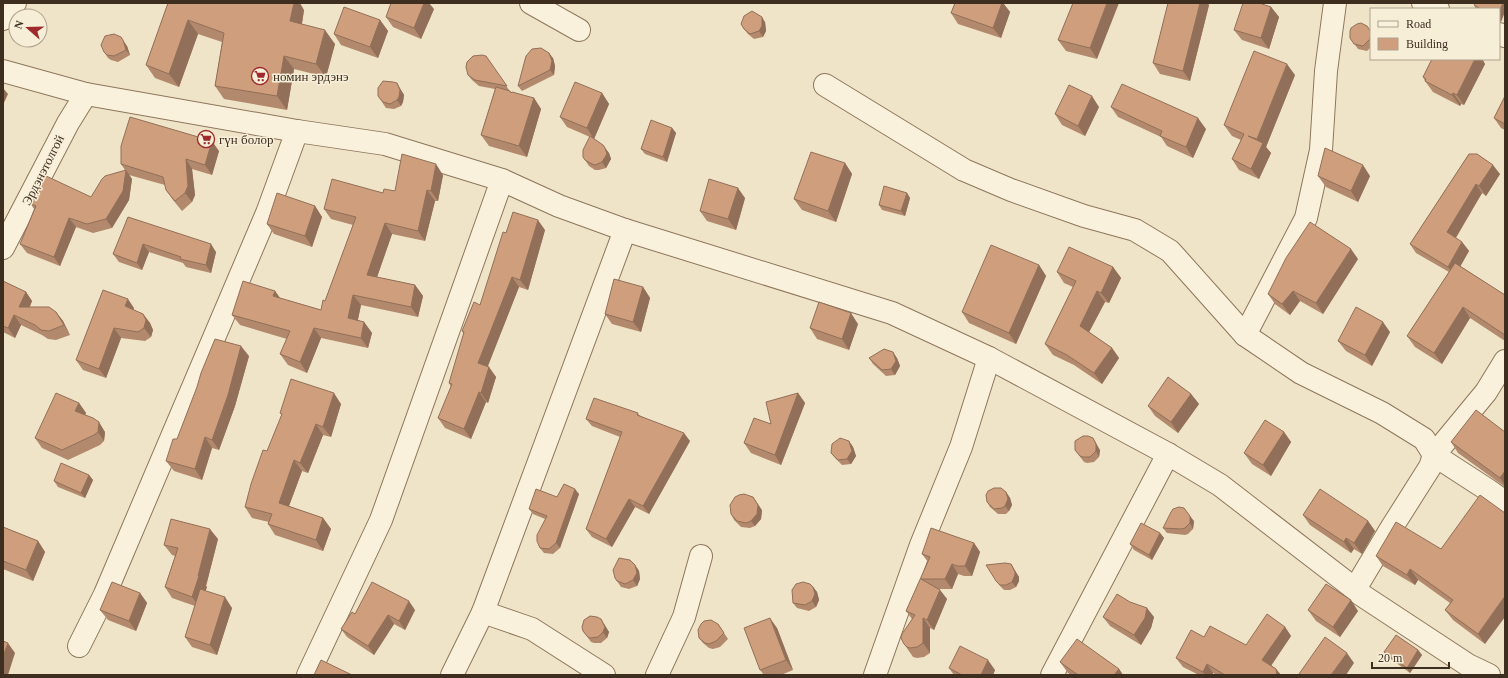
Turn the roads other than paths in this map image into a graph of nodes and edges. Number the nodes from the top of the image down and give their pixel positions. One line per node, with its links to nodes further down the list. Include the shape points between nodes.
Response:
1 (15, 3): 6 (street)
2 (531, 3): 7 (street)
3 (1335, 3): 15 (street, via 1326,71 1321,150 1306,218)
4 (1423, 3): 5 (street)
5 (1436, 8)
6 (3, 19)
7 (579, 30)
8 (3, 71): 10 (street)
9 (825, 86): 15 (street, via 964,170 1084,216 1135,230 1170,251)
10 (86, 94): 11 (street); 14 (street, Эрдэнэтолгой, via 68,123)
11 (297, 131): 12 (street, via 385,144); 24 (street, via 267,213 105,594)
12 (502, 180): 13 (street, via 559,206); 26 (street, via 381,520)
13 (625, 230): 16 (street, via 892,313); 23 (street)
14 (3, 248)
15 (1245, 335): 19 (street, via 1301,373 1382,413 1424,439)
16 (989, 358): 18 (street); 30 (street, via 961,447 921,545)
17 (1505, 361): 19 (street, via 1486,392)
18 (1168, 454): 22 (street, via 1220,485); 31 (street)
19 (1434, 455): 20 (street); 22 (street, via 1430,467)
20 (1505, 502)
21 (701, 556): 29 (street, via 684,617)
22 (1355, 589): 25 (street)
23 (483, 612): 27 (street); 28 (street, via 532,629)
24 (79, 646)
25 (1464, 670): 32 (street)
26 (308, 675)
27 (452, 675)
28 (604, 675)
29 (657, 675)
30 (875, 675)
31 (1052, 675)
32 (1489, 675)

